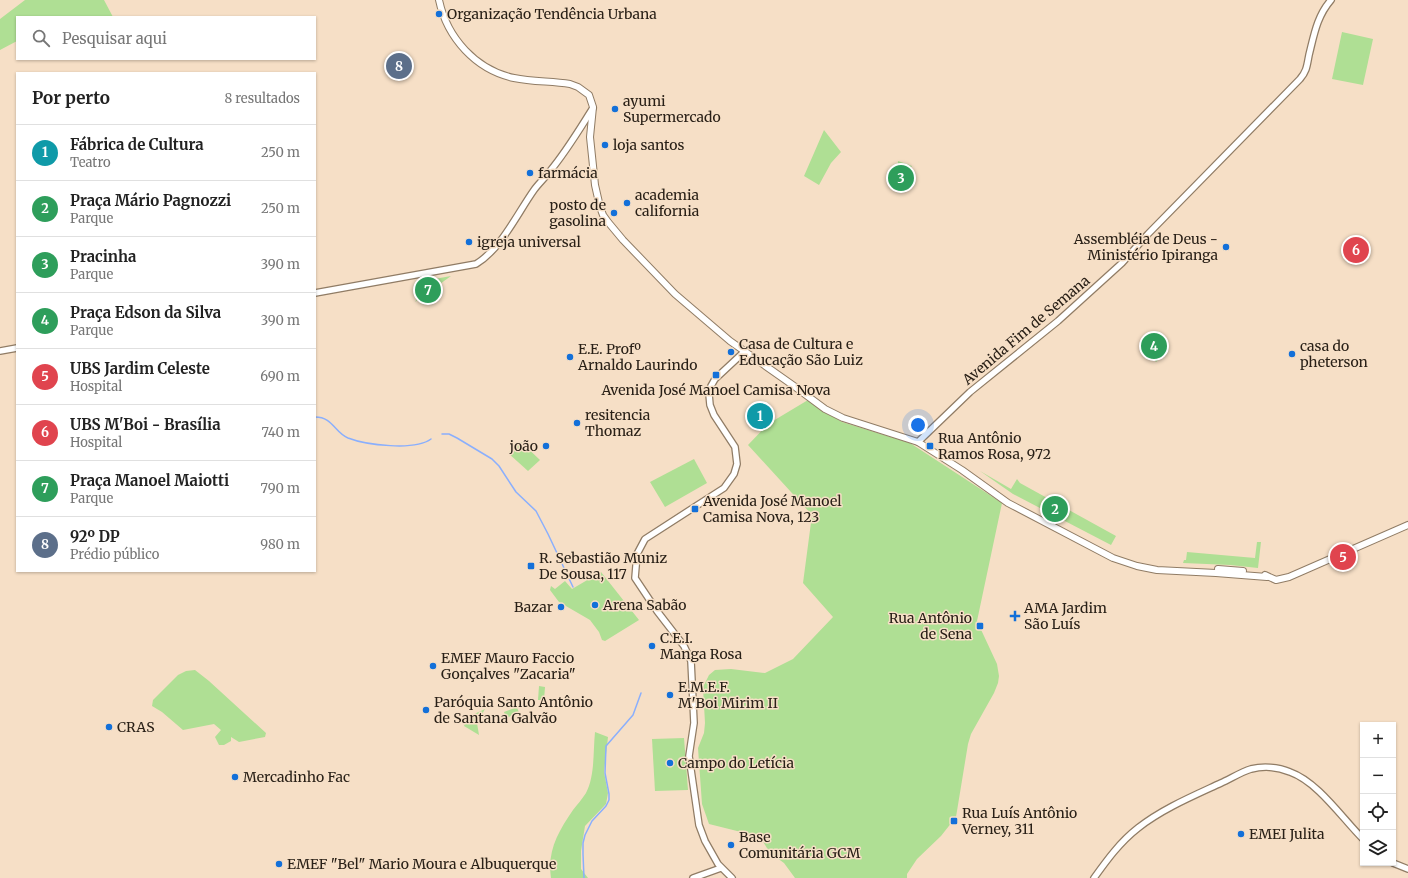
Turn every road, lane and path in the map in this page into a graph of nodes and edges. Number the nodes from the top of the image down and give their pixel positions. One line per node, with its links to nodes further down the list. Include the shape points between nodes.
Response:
1 (439, 0): 3 (main road, via 445,19 458,41 483,65 514,78 578,87 589,95)
2 (1331, 0): 8 (street, Avenida Fim de Semana, via 1318,21 1307,70 1300,79 1122,263 1058,321 970,392)
3 (594, 107): 4 (street, via 493,250 476,264); 7 (main road, via 590,137 595,185 603,216 675,294)
4 (316, 293)
5 (16, 348): 6 (street)
6 (0, 351)
7 (744, 352): 8 (main road, via 834,414); 12 (street, via 715,379 709,394 714,415 735,446 737,464 734,474 724,488 645,539 637,554 635,578 684,646 691,661 694,723 689,756 698,825 704,841)
8 (918, 442): 9 (main road, via 1008,503 1113,558 1148,568 1230,570 1259,573 1276,580 1289,577)
9 (1408, 524)
10 (1360, 836): 16 (street, via 1312,785 1281,769 1256,768 1198,794 1138,828 1120,845)
11 (1396, 864): 13 (street)
12 (721, 868): 14 (street); 15 (street)
13 (1408, 870)
14 (693, 878)
15 (732, 878)
16 (1094, 878)

